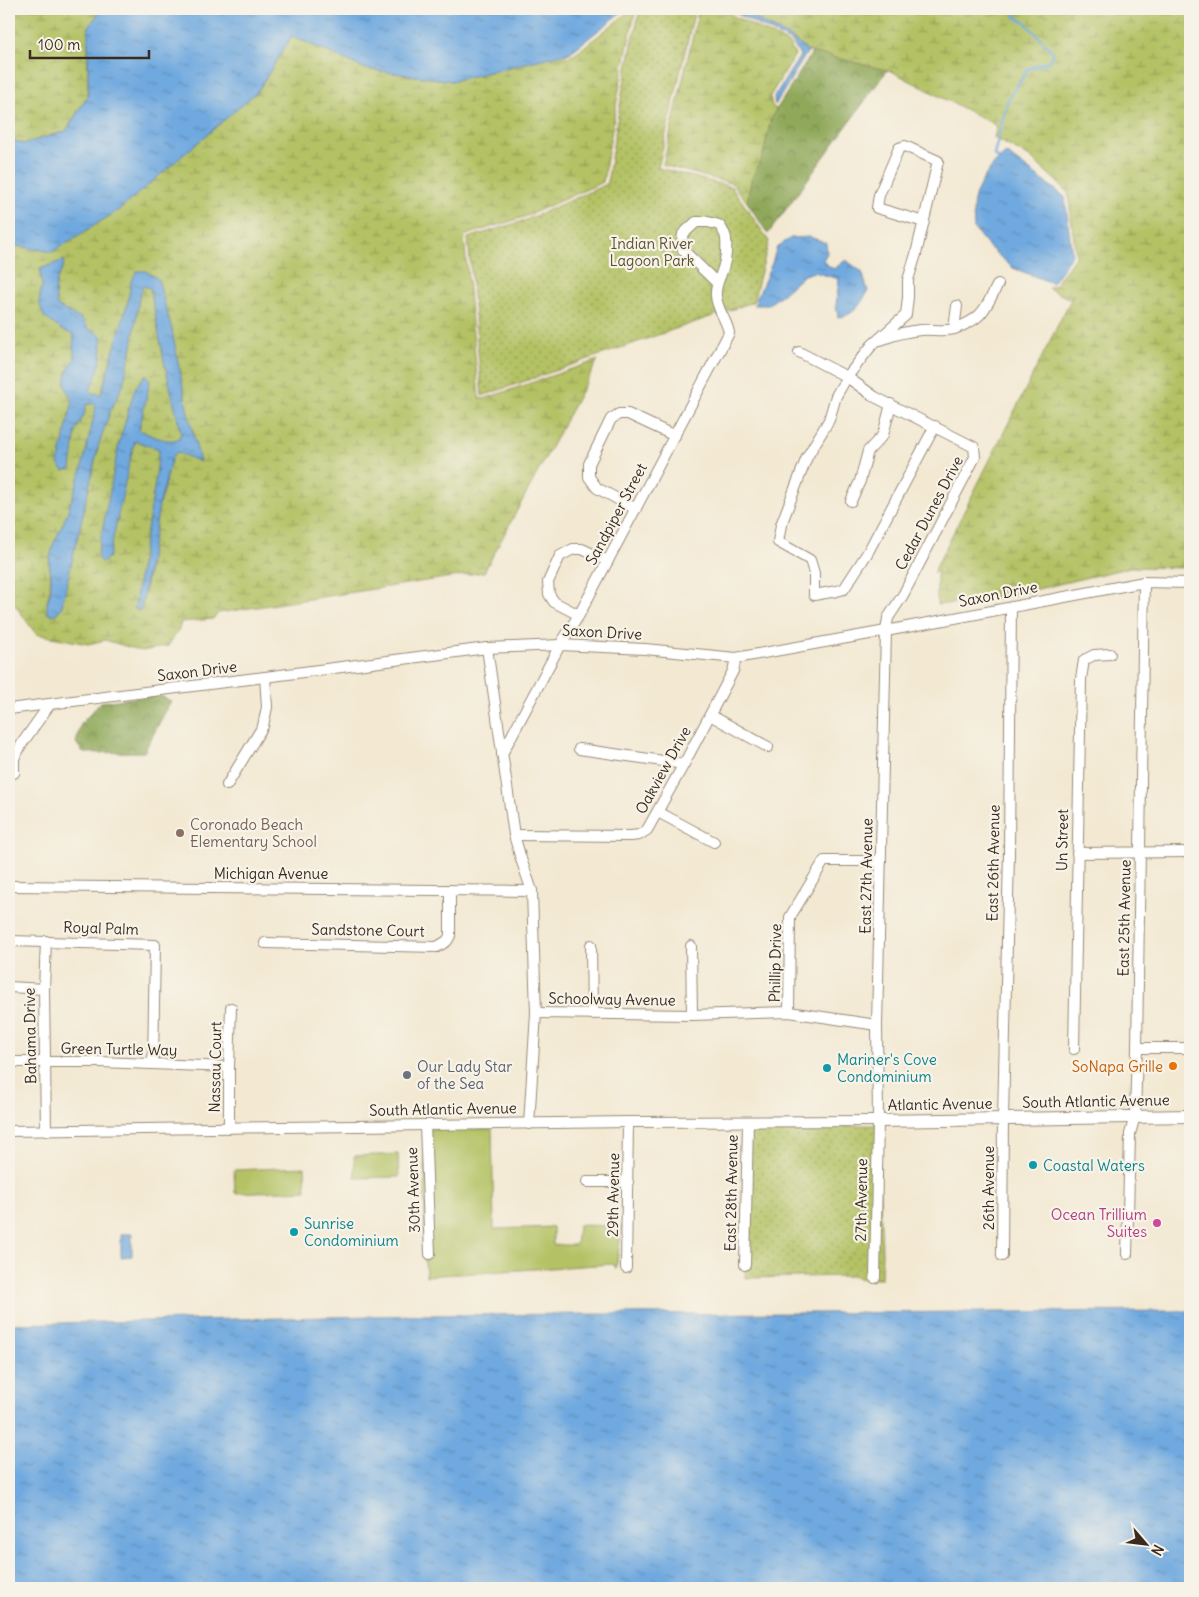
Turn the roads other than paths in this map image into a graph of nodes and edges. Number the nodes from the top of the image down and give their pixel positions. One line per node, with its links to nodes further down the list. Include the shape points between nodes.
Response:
1 (924, 222): 1 (street, via 938,161 906,146 899,148 879,195 877,208); 6 (street, via 908,280 906,315)
2 (717, 282): 2 (street, Sandpiper Street, via 683,250 683,234 696,222 719,225 726,237 725,262); 11 (street, Sandpiper Street, via 718,306 729,333)
3 (998, 284): 5 (street, via 982,315)
4 (956, 306): 5 (street)
5 (954, 329): 6 (street, via 921,330 890,336)
6 (872, 345): 8 (street)
7 (799, 352): 8 (street, Cedar Dunes Drive)
8 (847, 377): 9 (street, Cedar Dunes Drive, via 874,397); 10 (street, via 836,396 829,420 807,457 781,525 778,542 810,560 814,595 844,588 868,552)
9 (891, 404): 10 (street, Cedar Dunes Drive); 12 (street, via 883,435 868,451)
10 (935, 426): 19 (street, Cedar Dunes Drive, via 974,447 976,457 888,618)
11 (675, 436): 13 (street, Sandpiper Street); 13 (street, via 628,414 619,414 611,419 589,464 589,477 597,488)
12 (851, 501)
13 (636, 509): 14 (street, Sandpiper Street)
14 (608, 561): 18 (street, Sandpiper Street); 18 (street, via 582,549 573,549 560,556 548,582 549,594 554,602)
15 (1144, 582): 16 (street, Saxon Drive); 17 (street, Saxon Drive); 39 (street, East 25th Avenue)
16 (1190, 583)
17 (1011, 607): 19 (street, Saxon Drive); 66 (street, East 26th Avenue)
18 (579, 615): 20 (street, Sandpiper Street)
19 (886, 632): 23 (street, Saxon Drive); 40 (street, East 27th Avenue)
20 (560, 645): 21 (street, Saxon Drive); 23 (street, Saxon Drive); 30 (street, Sandpiper Street)
21 (487, 648): 24 (street, Saxon Drive); 30 (street, Schoolway Avenue)
22 (1110, 654): 38 (street, Un Street, via 1094,655 1084,660)
23 (736, 658): 27 (street, Oakview Drive, via 733,671)
24 (265, 677): 25 (street, Saxon Drive); 33 (street, via 267,707 263,726)
25 (50, 704): 26 (street, Saxon Drive); 32 (street, via 22,742 14,758)
26 (9, 709)
27 (710, 715): 28 (street); 31 (street, Oakview Drive)
28 (768, 747)
29 (579, 749): 31 (street)
30 (502, 754): 35 (street, Schoolway Avenue)
31 (684, 764): 34 (street, Oakview Drive)
32 (14, 773)
33 (227, 785)
34 (658, 812): 35 (street, Oakview Drive, via 647,830 631,836); 36 (street)
35 (514, 834): 43 (street, Schoolway Avenue)
36 (714, 842)
37 (1190, 852): 39 (street)
38 (1077, 853): 39 (street); 59 (street, Un Street)
39 (1140, 853): 57 (street, East 25th Avenue)
40 (881, 861): 52 (street, Phillip Drive, via 824,861 790,917); 56 (street, East 27th Avenue)
41 (9, 886): 42 (street, Michigan Avenue)
42 (450, 890): 43 (street, Michigan Avenue); 46 (street, Sandstone Court, via 450,936 437,947)
43 (532, 891): 53 (street, Schoolway Avenue)
44 (9, 941): 45 (street, Royal Palm)
45 (46, 941): 50 (street, Bahama Drive); 62 (street, Royal Palm, via 155,945)
46 (265, 943)
47 (590, 945): 54 (street)
48 (691, 946): 55 (street)
49 (9, 988): 50 (street)
50 (44, 989): 61 (street, Bahama Drive)
51 (231, 1008): 63 (street, Nassau Court)
52 (789, 1012): 55 (street, Schoolway Avenue); 56 (street, Schoolway Avenue)
53 (536, 1013): 54 (street, Schoolway Avenue); 70 (street)
54 (592, 1014): 55 (street, Schoolway Avenue)
55 (692, 1015)
56 (877, 1025): 67 (street, East 27th Avenue)
57 (1138, 1048): 58 (street); 64 (street, East 25th Avenue)
58 (1190, 1048)
59 (1074, 1049)
60 (9, 1062): 61 (street, Green Turtle Way)
61 (46, 1062): 62 (street, Green Turtle Way); 74 (street, Bahama Drive)
62 (153, 1064): 63 (street, Green Turtle Way)
63 (228, 1067): 72 (street, Nassau Court)
64 (1135, 1116): 65 (main road, South Atlantic Avenue); 66 (main road, South Atlantic Avenue); 78 (street, East 25th Avenue, via 1130,1134)
65 (1190, 1116)
66 (1003, 1120): 67 (main road, Atlantic Avenue); 79 (street, 26th Avenue)
67 (878, 1121): 69 (street, South Atlantic Avenue); 82 (street, 27th Avenue)
68 (628, 1122): 69 (street, South Atlantic Avenue); 70 (street, South Atlantic Avenue); 76 (street, 29th Avenue)
69 (748, 1122): 80 (street, East 28th Avenue)
70 (529, 1124): 71 (street, South Atlantic Avenue)
71 (426, 1125): 72 (street, South Atlantic Avenue); 77 (street, 30th Avenue)
72 (229, 1128): 74 (street, South Atlantic Avenue)
73 (9, 1131): 74 (street, South Atlantic Avenue)
74 (46, 1131)
75 (587, 1182): 76 (street)
76 (628, 1182): 81 (street, 29th Avenue)
77 (430, 1254)
78 (1127, 1254)
79 (1002, 1256)
80 (745, 1265)
81 (626, 1268)
82 (875, 1278)

